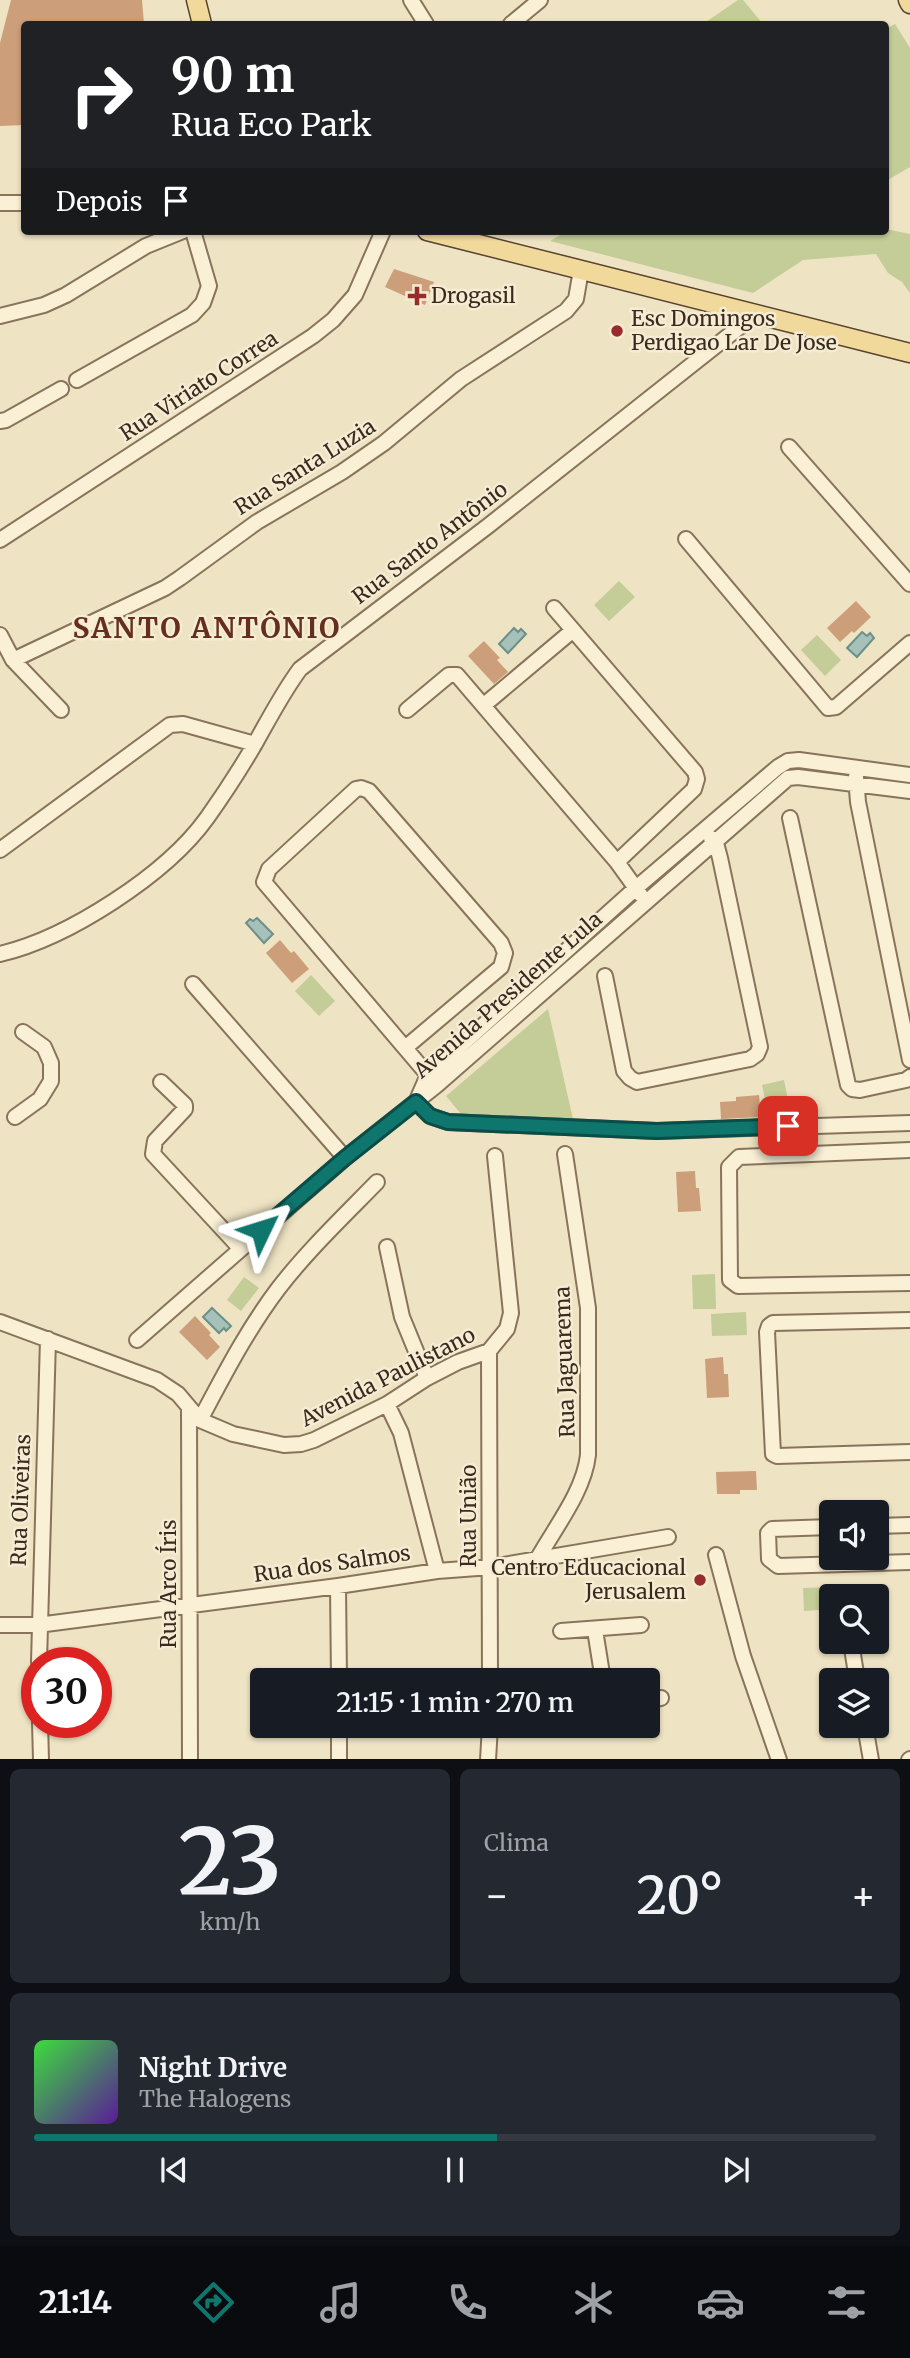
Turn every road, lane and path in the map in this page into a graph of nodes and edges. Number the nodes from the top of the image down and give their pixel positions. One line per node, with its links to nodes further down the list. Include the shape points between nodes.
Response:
1 (196, 0): 4 (main road)
2 (411, 0): 5 (street)
3 (540, 0): 6 (street)
4 (201, 21)
5 (424, 21)
6 (515, 21)
7 (0, 203): 8 (street)
8 (21, 203)
9 (173, 235): 15 (street, via 146,246 66,295)
10 (194, 235): 17 (street, via 209,286 203,303 192,315)
11 (381, 235): 22 (street, Rua Viriato Correa, via 355,295 313,336)
12 (462, 235): 13 (main road)
13 (581, 270): 14 (main road); 28 (street, Rua Santa Luzia, via 576,299 566,311 461,379 384,443 257,522 165,588)
14 (756, 314): 16 (main road); 32 (street, Rua Santo Antônio, via 308,662 286,687)
15 (0, 316)
16 (910, 353)
17 (77, 380)
18 (61, 389): 19 (street)
19 (0, 421)
20 (789, 447): 23 (street)
21 (686, 539): 27 (street, via 828,708 836,707)
22 (0, 540)
23 (910, 584)
24 (554, 608): 25 (street)
25 (572, 631): 29 (street); 41 (street, via 697,779 694,789)
26 (0, 635): 28 (street)
27 (910, 643)
28 (13, 660): 30 (street)
29 (484, 705): 31 (street, via 453,674); 41 (street)
30 (61, 710)
31 (407, 710)
32 (255, 744): 40 (street, via 183,724 170,725); 44 (street, Rua Santo Antônio, via 195,834 148,876 61,931)
33 (857, 768): 34 (street, Avenida Presidente Lula); 35 (street); 38 (street, Avenida Presidente Lula, via 788,761)
34 (910, 775)
35 (856, 785): 36 (street, Avenida Presidente Lula); 39 (street, Avenida Presidente Lula, via 788,778); 49 (street)
36 (910, 791)
37 (790, 818): 50 (street, via 849,1085 860,1090)
38 (704, 830): 39 (street); 42 (street, Avenida Presidente Lula)
39 (716, 843): 43 (street, Avenida Presidente Lula); 45 (street, via 760,1047 757,1054 637,1082 624,1071)
40 (0, 850)
41 (617, 862): 42 (street)
42 (636, 888): 43 (street); 51 (street, Avenida Presidente Lula)
43 (647, 903): 51 (street, Avenida Presidente Lula)
44 (0, 954)
45 (605, 976)
46 (193, 984): 59 (street)
47 (23, 1032): 54 (street, via 44,1047 51,1063 51,1081 40,1100)
48 (405, 1048): 48 (street, via 501,967 505,953 369,791 361,788 269,869 264,882); 51 (street)
49 (910, 1060)
50 (910, 1077)
51 (432, 1080): 53 (street, Avenida Presidente Lula)
52 (160, 1082): 62 (street, via 185,1109 155,1141 153,1154)
53 (416, 1102): 55 (street, via 439,1120 476,1124 657,1131); 59 (street)
54 (15, 1117)
55 (910, 1123)
56 (910, 1150): 63 (street, via 739,1157 729,1167 733,1284)
57 (565, 1154): 79 (street, Rua Jaguarema, via 588,1308 587,1472)
58 (495, 1156): 68 (street, Avenida Paulistano, via 511,1313 507,1329)
59 (345, 1158): 62 (street)
60 (377, 1182): 72 (street, via 278,1289 234,1356)
61 (387, 1247): 69 (street, via 402,1317)
62 (240, 1248): 67 (street)
63 (910, 1283)
64 (910, 1320): 73 (street, via 773,1323 767,1332 772,1454)
65 (0, 1322): 66 (street, Avenida Paulistano)
66 (48, 1339): 71 (street, Avenida Paulistano, via 169,1386); 88 (street, Rua Oliveiras)
67 (137, 1340)
68 (489, 1351): 69 (street, Avenida Paulistano); 83 (street, Rua União)
69 (427, 1378): 70 (street, Avenida Paulistano)
70 (387, 1405): 72 (street, Avenida Paulistano, via 301,1444 246,1437); 84 (street, via 401,1433)
71 (188, 1408): 72 (street, Avenida Paulistano); 86 (street, Rua Arco Íris)
72 (200, 1420)
73 (910, 1452)
74 (910, 1525): 75 (street)
75 (889, 1526)
76 (819, 1527): 82 (street, via 772,1529 768,1533 769,1559 778,1566)
77 (668, 1537): 79 (street, Rua dos Salmos)
78 (716, 1555): 104 (street, via 743,1657)
79 (538, 1558): 83 (street, Rua dos Salmos)
80 (910, 1562): 81 (street)
81 (889, 1563)
82 (819, 1565)
83 (491, 1567): 84 (street, Rua dos Salmos); 94 (street, Rua União)
84 (436, 1571): 85 (street, Rua dos Salmos)
85 (338, 1586): 86 (street, Rua dos Salmos); 93 (street)
86 (191, 1604): 88 (street, Rua dos Salmos); 101 (street, Rua Arco Íris)
87 (0, 1625): 88 (street, Rua dos Salmos)
88 (38, 1625): 92 (street, Rua Oliveiras)
89 (641, 1625): 90 (street)
90 (594, 1630): 91 (street); 95 (street)
91 (561, 1631)
92 (39, 1647)
93 (339, 1668)
94 (490, 1668)
95 (601, 1668)
96 (40, 1738): 100 (street)
97 (339, 1738): 102 (street)
98 (491, 1738): 103 (street)
99 (867, 1738): 105 (street)
100 (41, 1759)
101 (190, 1759)
102 (339, 1759)
103 (488, 1759)
104 (779, 1759)
105 (871, 1759)

